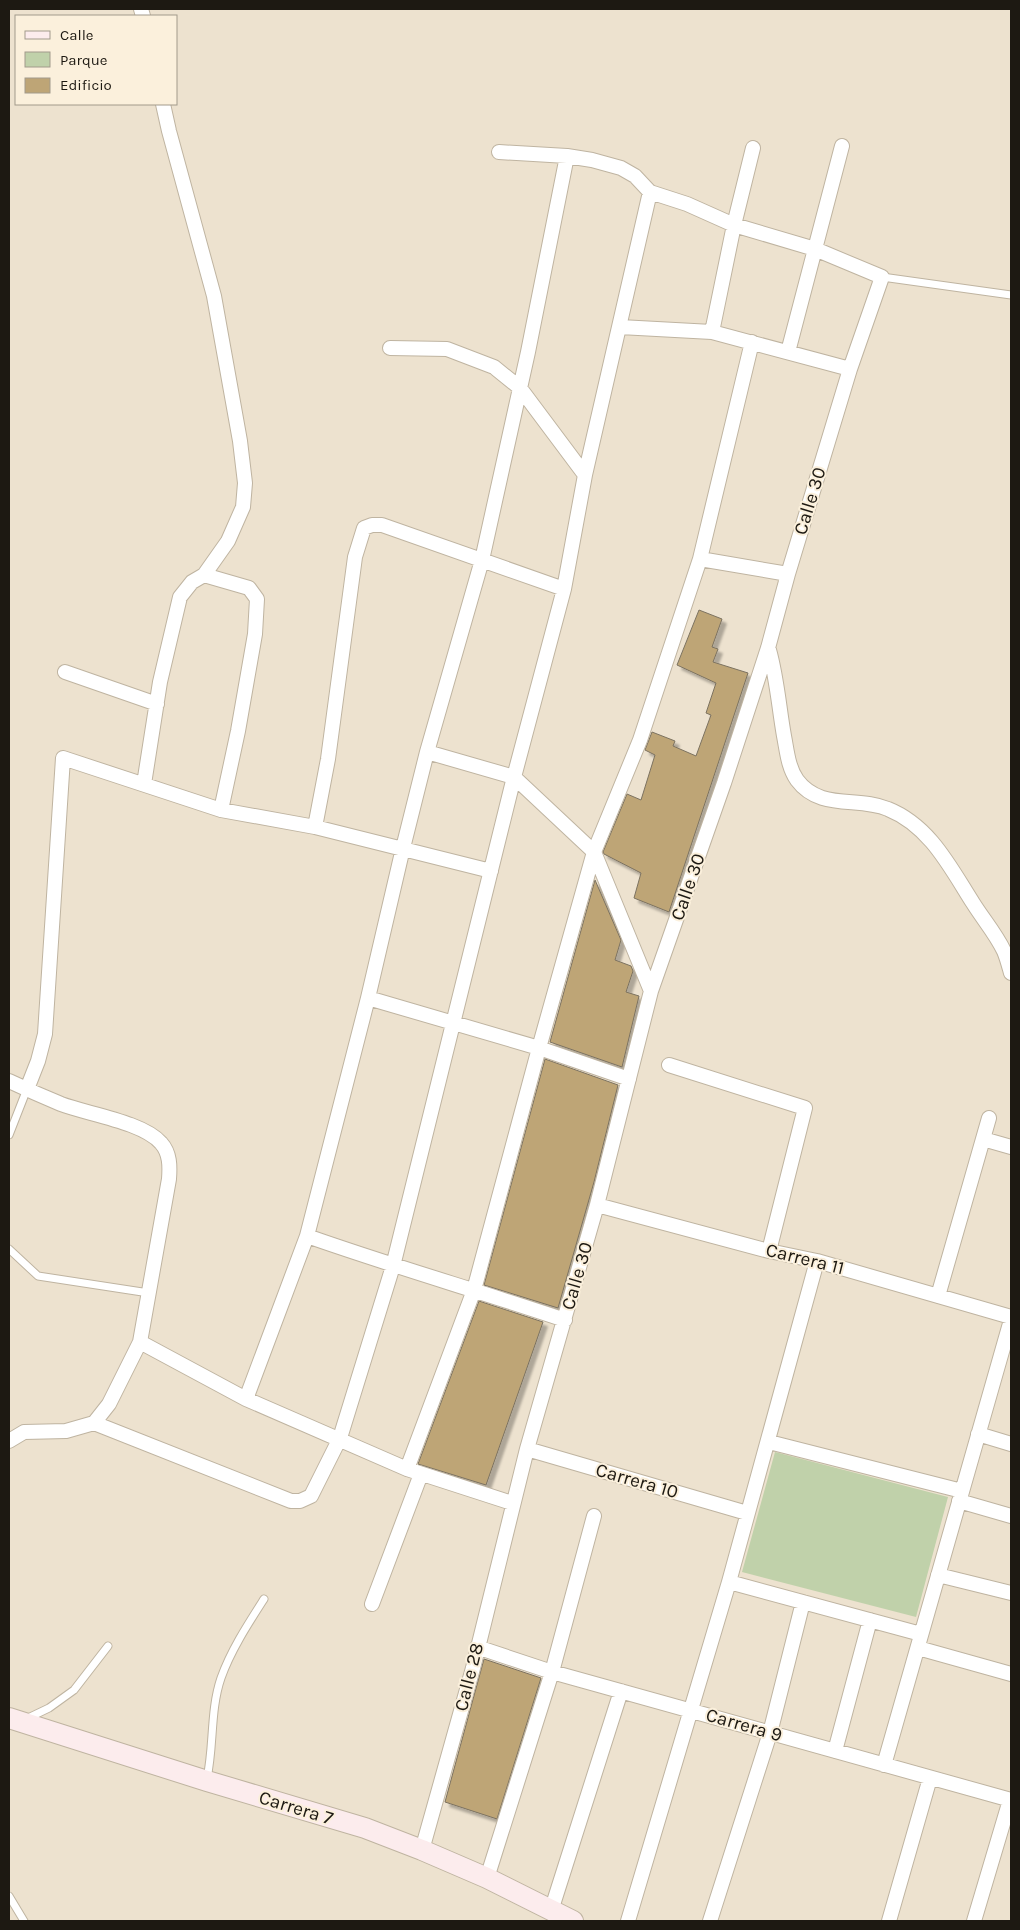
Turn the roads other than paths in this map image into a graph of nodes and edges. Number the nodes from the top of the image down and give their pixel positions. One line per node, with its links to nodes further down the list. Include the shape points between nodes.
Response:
1 (163, 105): 22 (street, via 214,296 245,483 243,507 228,541)
2 (842, 146): 8 (street)
3 (753, 148): 7 (street)
4 (499, 152): 5 (street)
5 (567, 156): 6 (street, via 621,168); 17 (street)
6 (650, 192): 7 (street); 11 (street)
7 (734, 225): 8 (street); 12 (street)
8 (815, 249): 9 (street); 15 (street)
9 (882, 276): 10 (lane); 16 (street, Calle 30)
10 (1011, 295)
11 (620, 327): 12 (street); 18 (street)
12 (712, 332): 13 (street)
13 (752, 342): 15 (street); 20 (street)
14 (390, 348): 17 (street, via 447,349 494,367)
15 (788, 352): 16 (street)
16 (850, 369): 21 (street, Calle 30)
17 (520, 388): 18 (street); 19 (street)
18 (585, 475): 23 (street)
19 (482, 560): 23 (street); 27 (street); 31 (street, via 382,525 364,528 355,557 328,759)
20 (700, 560): 21 (street); 33 (street, via 640,740)
21 (788, 574): 24 (street, Calle 30)
22 (204, 575): 26 (street, via 192,582 180,597); 30 (street, via 249,588 257,600 255,634)
23 (564, 589): 28 (street)
24 (768, 648): 35 (street, via 789,761 798,780 819,798 886,808 917,826 938,847 1004,952); 36 (street, Calle 30)
25 (65, 672): 26 (street)
26 (157, 704): 29 (street)
27 (428, 752): 28 (street); 32 (street)
28 (514, 778): 33 (street); 34 (street)
29 (144, 784): 30 (street); 43 (street, via 63,758 45,1034)
30 (221, 810): 31 (street)
31 (315, 827): 32 (street)
32 (403, 848): 34 (street); 37 (street)
33 (594, 852): 36 (street); 39 (street)
34 (491, 870): 38 (street)
35 (1011, 973)
36 (651, 991): 41 (street, Calle 30)
37 (368, 998): 38 (street); 49 (street)
38 (454, 1023): 39 (street); 53 (street)
39 (539, 1048): 41 (street); 54 (street)
40 (669, 1065): 51 (street, via 805,1108)
41 (630, 1079): 48 (street, Calle 30)
42 (9, 1081): 43 (street)
43 (27, 1089): 45 (lane); 55 (street, via 147,1133 167,1152 169,1179)
44 (989, 1118): 46 (street)
45 (9, 1135)
46 (983, 1139): 47 (street); 56 (street)
47 (1011, 1147)
48 (597, 1205): 51 (street, Carrera 11); 58 (street, Calle 30)
49 (307, 1236): 53 (street); 62 (street)
50 (9, 1249): 55 (lane, via 38,1276)
51 (769, 1251): 52 (street, Carrera 11)
52 (817, 1260): 56 (street, Carrera 11); 67 (street)
53 (393, 1266): 54 (street); 65 (street)
54 (474, 1290): 58 (street); 70 (street)
55 (149, 1293): 59 (street)
56 (938, 1296): 57 (street, Carrera 11)
57 (1011, 1319): 60 (street)
58 (565, 1320): 69 (street, Calle 30)
59 (140, 1342): 62 (street); 63 (street, via 109,1404)
60 (997, 1368): 61 (street); 64 (street)
61 (1011, 1372)
62 (246, 1399): 65 (street)
63 (94, 1423): 65 (street, via 291,1502 311,1496); 66 (street, via 66,1431 24,1432)
64 (978, 1434): 68 (street); 72 (street)
65 (340, 1438): 70 (street)
66 (9, 1441)
67 (769, 1442): 72 (street); 74 (street)
68 (1011, 1444)
69 (527, 1449): 73 (street, Calle 30); 74 (street, Carrera 10)
70 (407, 1469): 71 (street)
71 (421, 1474): 73 (street); 82 (street)
72 (961, 1496): 76 (street); 77 (street)
73 (512, 1503): 86 (street, Calle 28)
74 (747, 1512): 78 (street)
75 (594, 1516): 88 (street)
76 (1011, 1516)
77 (938, 1575): 79 (street); 84 (street)
78 (729, 1582): 81 (street); 91 (street)
79 (1011, 1593)
80 (264, 1599): 97 (lane, via 240,1637 221,1679)
81 (803, 1602): 83 (street); 93 (street)
82 (372, 1604)
83 (870, 1620): 84 (street); 94 (street)
84 (921, 1634): 87 (street)
85 (108, 1646): 92 (lane, via 74,1690 49,1708)
86 (477, 1647): 88 (street, Carrera 9); 99 (street, Calle 28)
87 (918, 1648): 89 (street); 95 (street)
88 (552, 1672): 90 (street, Carrera 9); 100 (street)
89 (1011, 1674)
90 (621, 1691): 91 (street, Carrera 9); 102 (street)
91 (692, 1711): 93 (street, Carrera 9); 105 (street)
92 (14, 1720): 97 (street, Carrera 7)
93 (770, 1733): 94 (street, Carrera 9); 106 (street)
94 (835, 1751): 95 (street, Carrera 9)
95 (884, 1765): 96 (street, Carrera 9)
96 (930, 1778): 98 (street, Carrera 9); 107 (street)
97 (207, 1781): 99 (street, Carrera 7, via 365,1828)
98 (1011, 1800): 108 (street)
99 (422, 1850): 100 (street, Carrera 7)
100 (487, 1878): 102 (street, Carrera 7)
101 (9, 1896): 103 (lane)
102 (550, 1911): 104 (street, Carrera 7)
103 (24, 1921)
104 (573, 1921)
105 (628, 1921)
106 (710, 1921)
107 (889, 1921)
108 (974, 1921)

